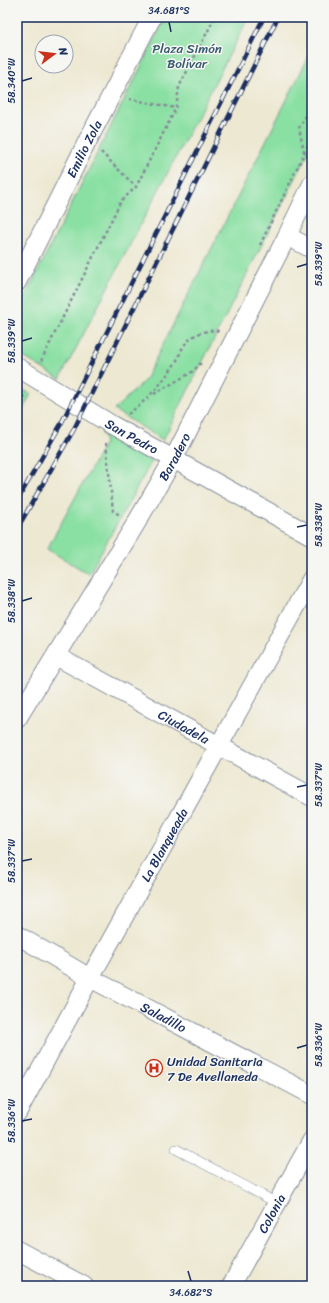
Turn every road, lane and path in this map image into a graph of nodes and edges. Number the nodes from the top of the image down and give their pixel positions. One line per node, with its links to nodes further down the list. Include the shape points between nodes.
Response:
1 (152, 17): 3 (street, Emilio Zola)
2 (215, 17): 5 (path, via 179,87)
3 (111, 96): 5 (path); 7 (street, Emilio Zola)
4 (312, 105): 8 (path, via 299,128)
5 (176, 108): 11 (path)
6 (312, 137): 8 (path)
7 (89, 138): 11 (path); 15 (street, Emilio Zola)
8 (304, 152): 9 (path); 13 (path)
9 (312, 160)
10 (312, 184): 12 (street, Baradero)
11 (136, 188): 20 (path, via 121,201)
12 (287, 236): 14 (street); 16 (street, Baradero)
13 (260, 245)
14 (312, 249)
15 (17, 282)
16 (230, 329): 17 (path); 17 (path); 26 (street, Baradero)
17 (219, 331): 18 (path); 23 (path, via 205,332 187,341 176,362)
18 (216, 338)
19 (202, 362): 23 (path, via 192,372)
20 (38, 367)
21 (17, 368): 25 (street, San Pedro)
22 (17, 393): 24 (path, via 24,397)
23 (151, 395): 25 (path, via 140,406)
24 (17, 410)
25 (112, 425): 26 (street, San Pedro); 28 (path, via 106,437 113,511)
26 (173, 460): 29 (street, Baradero); 30 (street, San Pedro)
27 (123, 509): 28 (path)
28 (119, 515): 29 (path)
29 (135, 525): 32 (street, Baradero)
30 (312, 536)
31 (312, 578): 34 (street, La Blanqueada)
32 (56, 656): 33 (street, Baradero); 34 (street, Ciudadela)
33 (17, 719)
34 (219, 746): 35 (street, Ciudadela); 37 (street, La Blanqueada)
35 (312, 797)
36 (17, 935): 37 (street, Saladillo)
37 (90, 978): 38 (street, Saladillo); 39 (street, La Blanqueada)
38 (312, 1095)
39 (17, 1113)
40 (312, 1140): 42 (street, Colonia)
41 (176, 1149): 42 (lane)
42 (277, 1203): 45 (street, Colonia)
43 (17, 1250): 44 (street)
44 (84, 1286)
45 (231, 1286)

